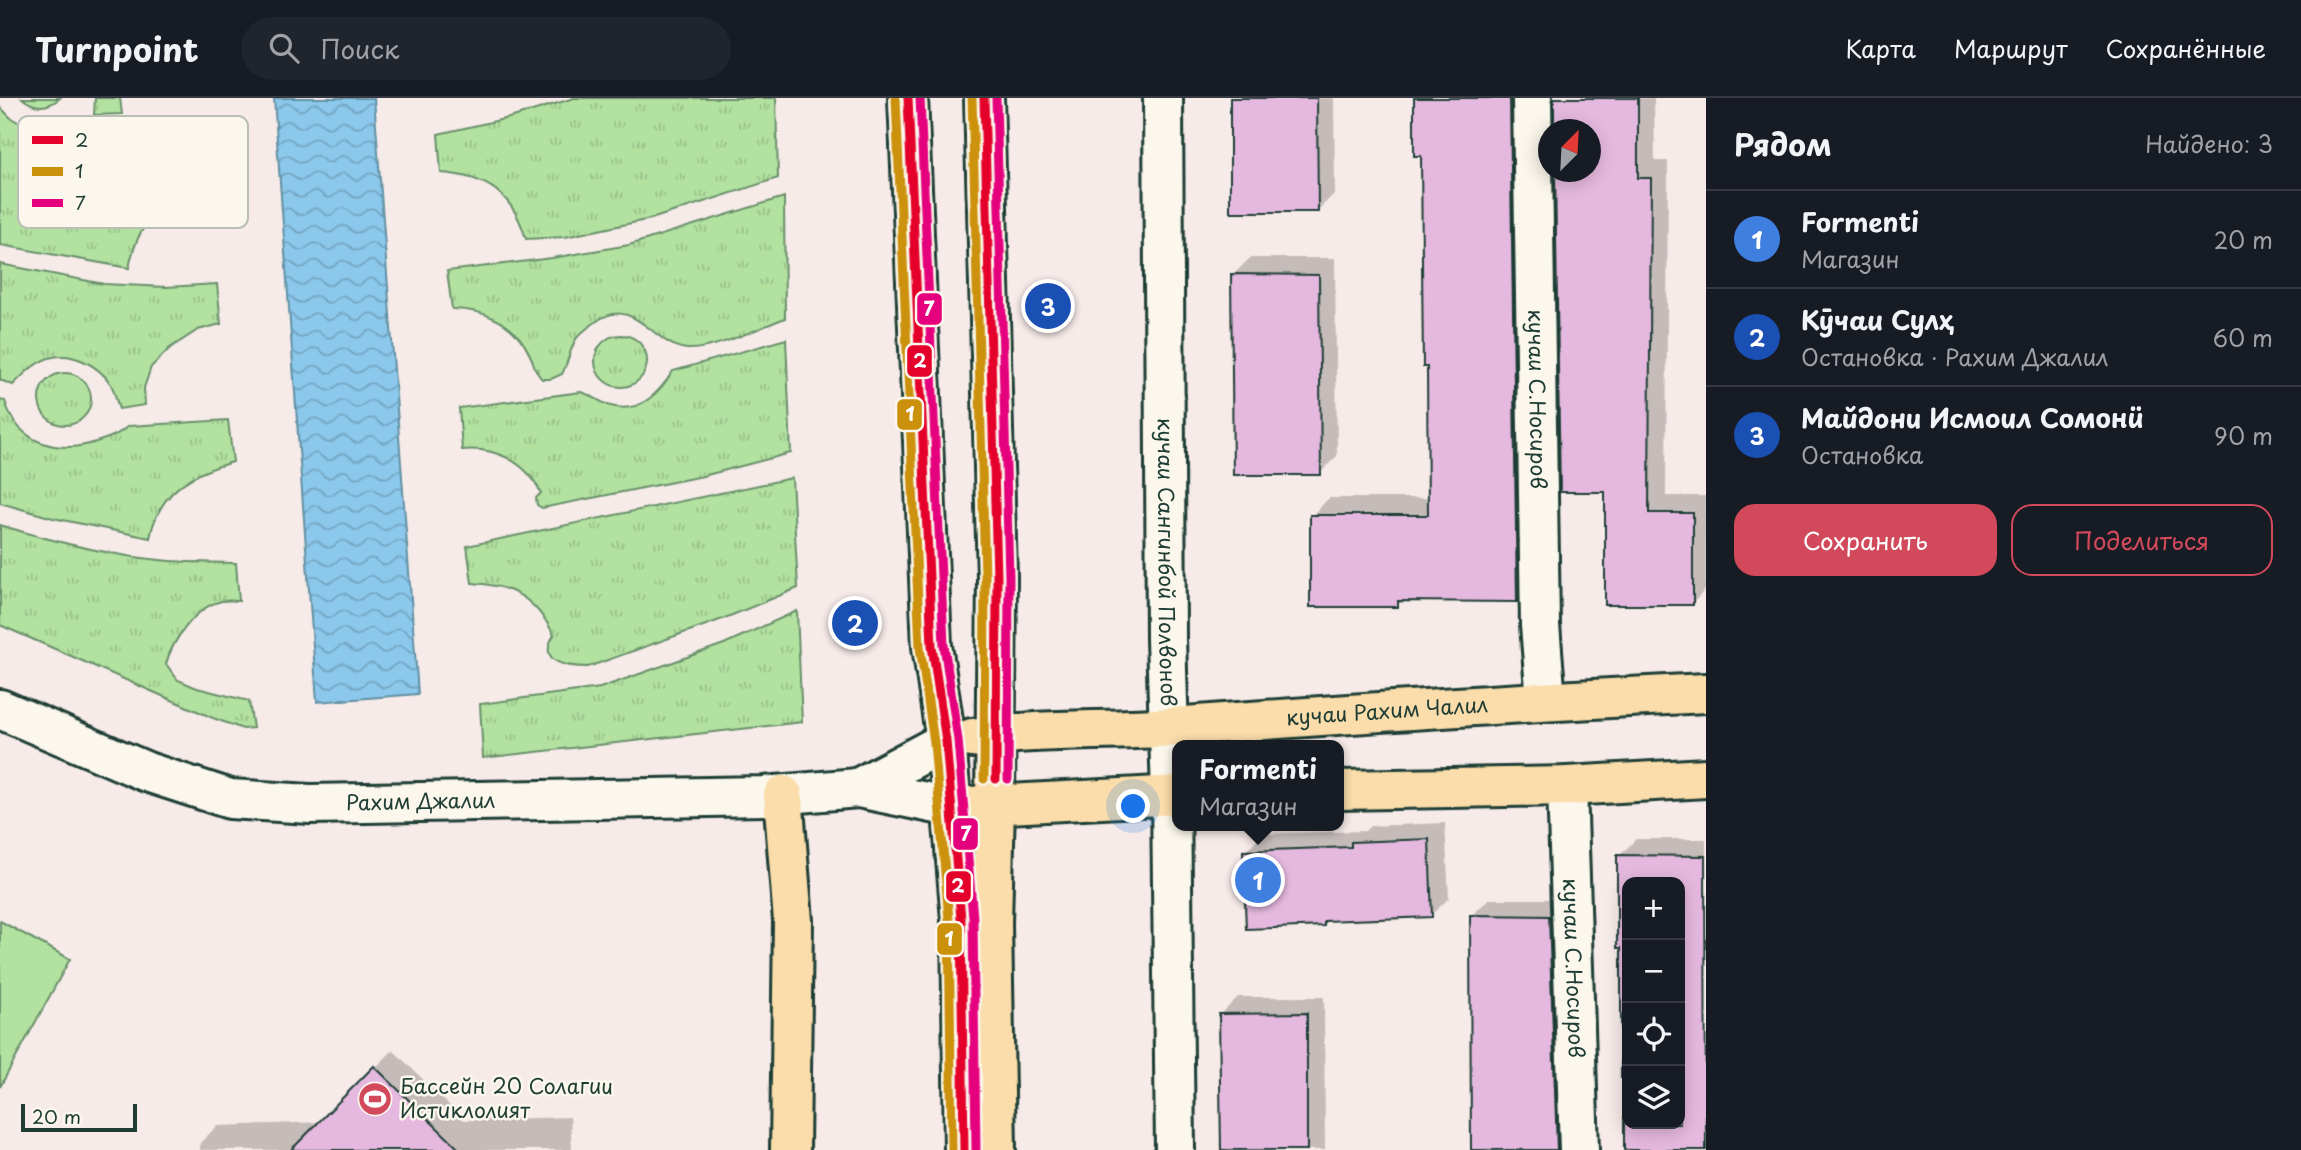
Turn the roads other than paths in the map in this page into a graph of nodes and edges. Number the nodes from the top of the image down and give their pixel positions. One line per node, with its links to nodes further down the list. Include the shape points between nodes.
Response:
1 (908, 98): 10 (main road, via 932,646)
2 (984, 98): 9 (main road, via 997,578)
3 (1163, 98): 8 (street, кучаи Сангинбой Полвонов)
4 (1532, 98): 6 (street, кучаи С.Носиров, via 1540,625)
5 (1706, 693): 6 (main road, кучаи Рахим Чалил)
6 (1546, 701): 8 (main road, кучаи Рахим Чалил)
7 (0, 709): 16 (street, Рахим Джалил, via 147,772 230,799 310,804)
8 (1170, 727): 9 (main road, кучаи Рахим Чалил); 11 (street, кучаи Сангинбой Полвонов)
9 (996, 734): 10 (main road, кучаи Рахим Чалил); 18 (main road)
10 (946, 741): 14 (street); 19 (main road)
11 (1172, 761)
12 (1706, 778): 13 (main road)
13 (1567, 786): 15 (main road); 25 (street, кучаи С.Носиров)
14 (858, 788): 16 (street, Рахим Джалил); 19 (street)
15 (1344, 790)
16 (783, 795): 21 (main road, via 793,921)
17 (1172, 795): 18 (main road)
18 (995, 804): 19 (main road); 23 (main road)
19 (951, 807): 22 (main road, via 961,919)
20 (1174, 831): 24 (street, кучаи Сангинбой Полвонов)
21 (790, 1150)
22 (964, 1150)
23 (996, 1150)
24 (1175, 1150)
25 (1579, 1150)

